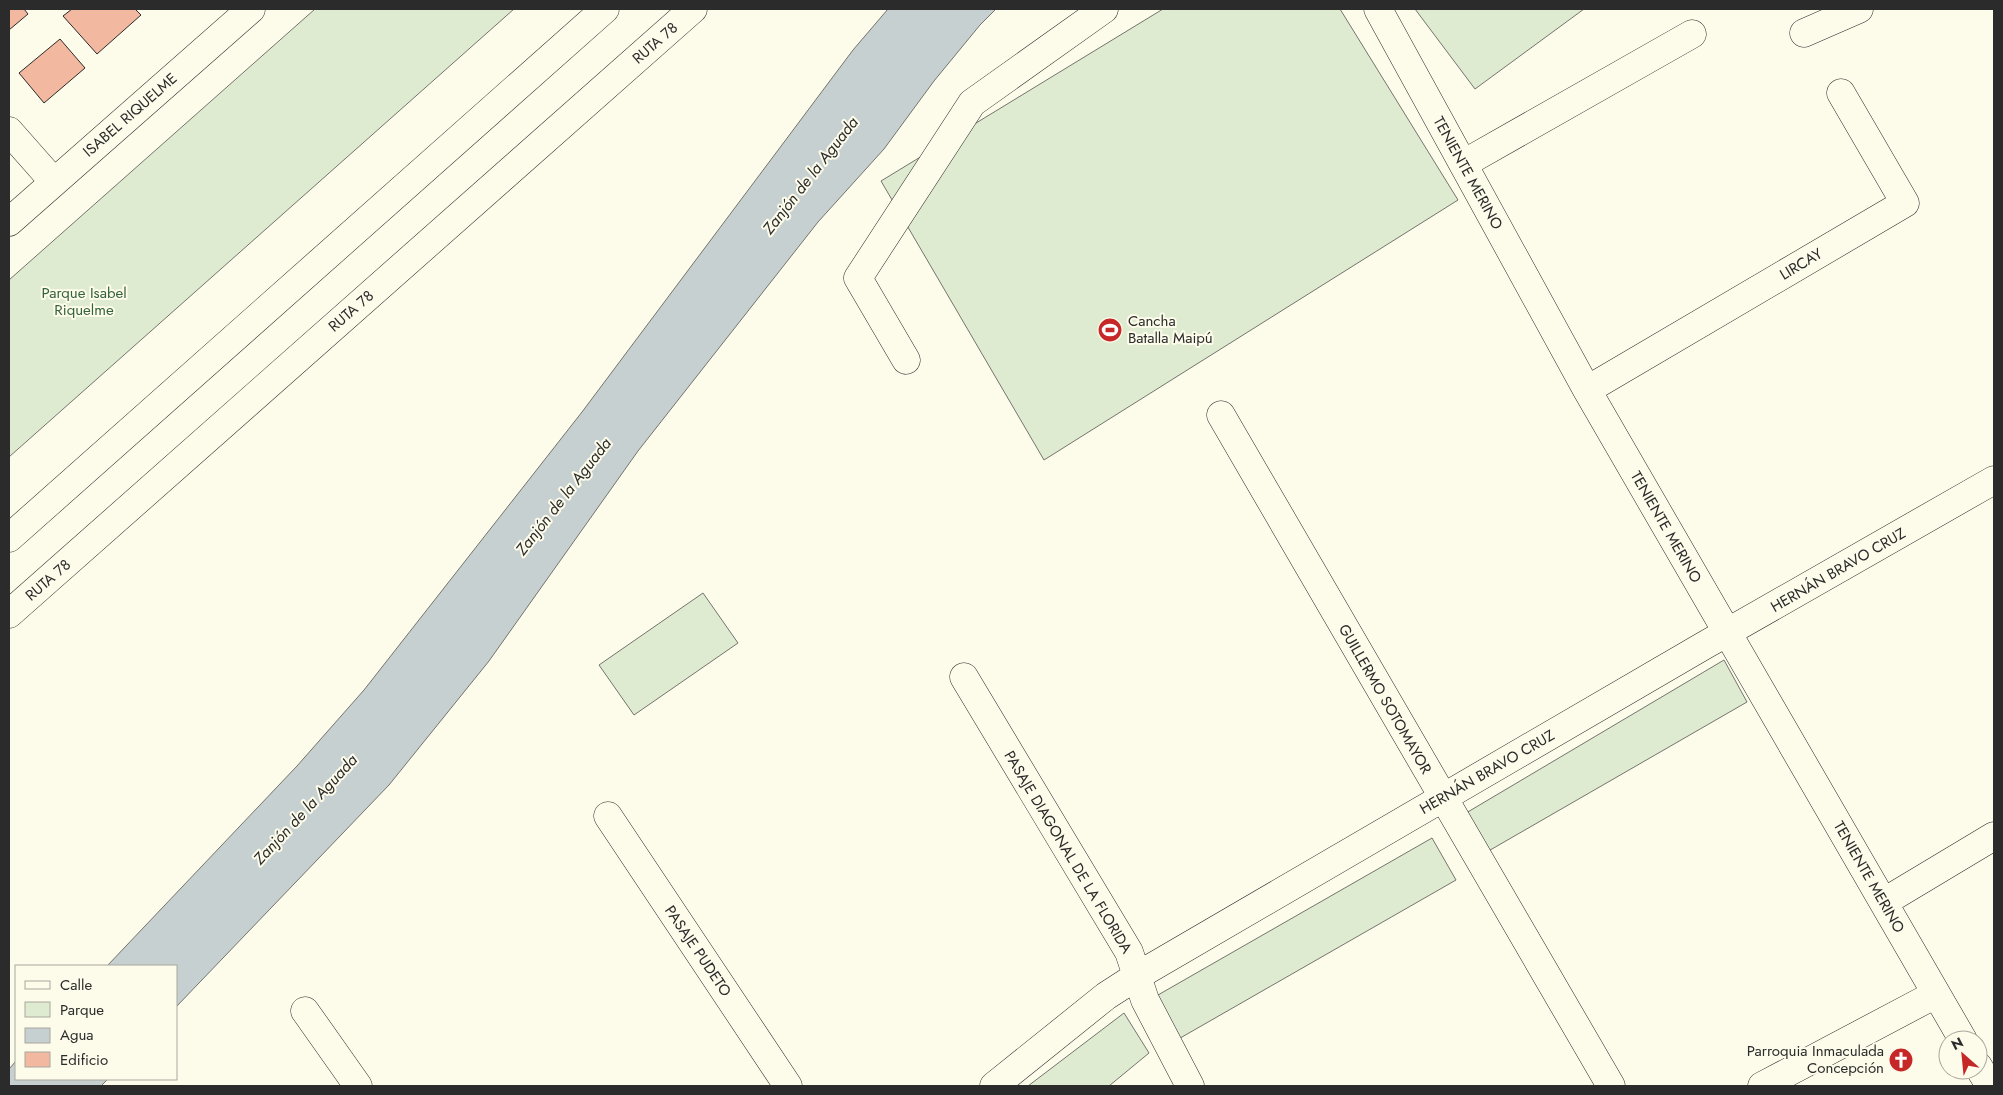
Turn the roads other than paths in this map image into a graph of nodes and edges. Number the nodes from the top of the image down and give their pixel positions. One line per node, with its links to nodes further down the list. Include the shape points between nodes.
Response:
1 (251, 9): 12 (main road, ISABEL RIQUELME)
2 (605, 9): 18 (main road)
3 (694, 9): 19 (main road, RUTA 78)
4 (1104, 9): 14 (main road, via 972,103 858,278)
5 (1378, 9): 11 (main road, TENIENTE MERINO)
6 (1859, 9): 7 (main road)
7 (1804, 33)
8 (1692, 34): 11 (main road)
9 (1841, 93): 15 (main road, LIRCAY, via 1905,203)
10 (9, 131): 12 (main road)
11 (1464, 164): 15 (main road, TENIENTE MERINO)
12 (54, 182): 13 (main road, ISABEL RIQUELME)
13 (9, 222)
14 (906, 360)
15 (1587, 390): 20 (main road, TENIENTE MERINO)
16 (1221, 415): 22 (main road, GUILLERMO SOTOMAYOR)
17 (1994, 480): 20 (main road, HERNÁN BRAVO CRUZ)
18 (9, 538)
19 (9, 614)
20 (1728, 633): 22 (main road, HERNÁN BRAVO CRUZ); 25 (main road, TENIENTE MERINO)
21 (964, 676): 26 (main road, PASAJE DIAGONAL DE LA FLORIDA, via 1129,952)
22 (1443, 798): 26 (main road, HERNÁN BRAVO CRUZ); 34 (main road, GUILLERMO SOTOMAYOR)
23 (608, 816): 31 (main road, PASAJE PUDETO)
24 (1994, 836): 25 (main road)
25 (1884, 902): 27 (main road, TENIENTE MERINO)
26 (1137, 976): 32 (main road, HERNÁN BRAVO CRUZ, via 1092,1007); 33 (main road, PASAJE DIAGONAL DE LA FLORIDA, via 1145,1000)
27 (1936, 994): 29 (main road, TENIENTE MERINO); 35 (main road)
28 (305, 1010): 30 (main road)
29 (1957, 1030)
30 (358, 1086)
31 (788, 1086)
32 (994, 1086)
33 (1190, 1086)
34 (1611, 1086)
35 (1762, 1086)

